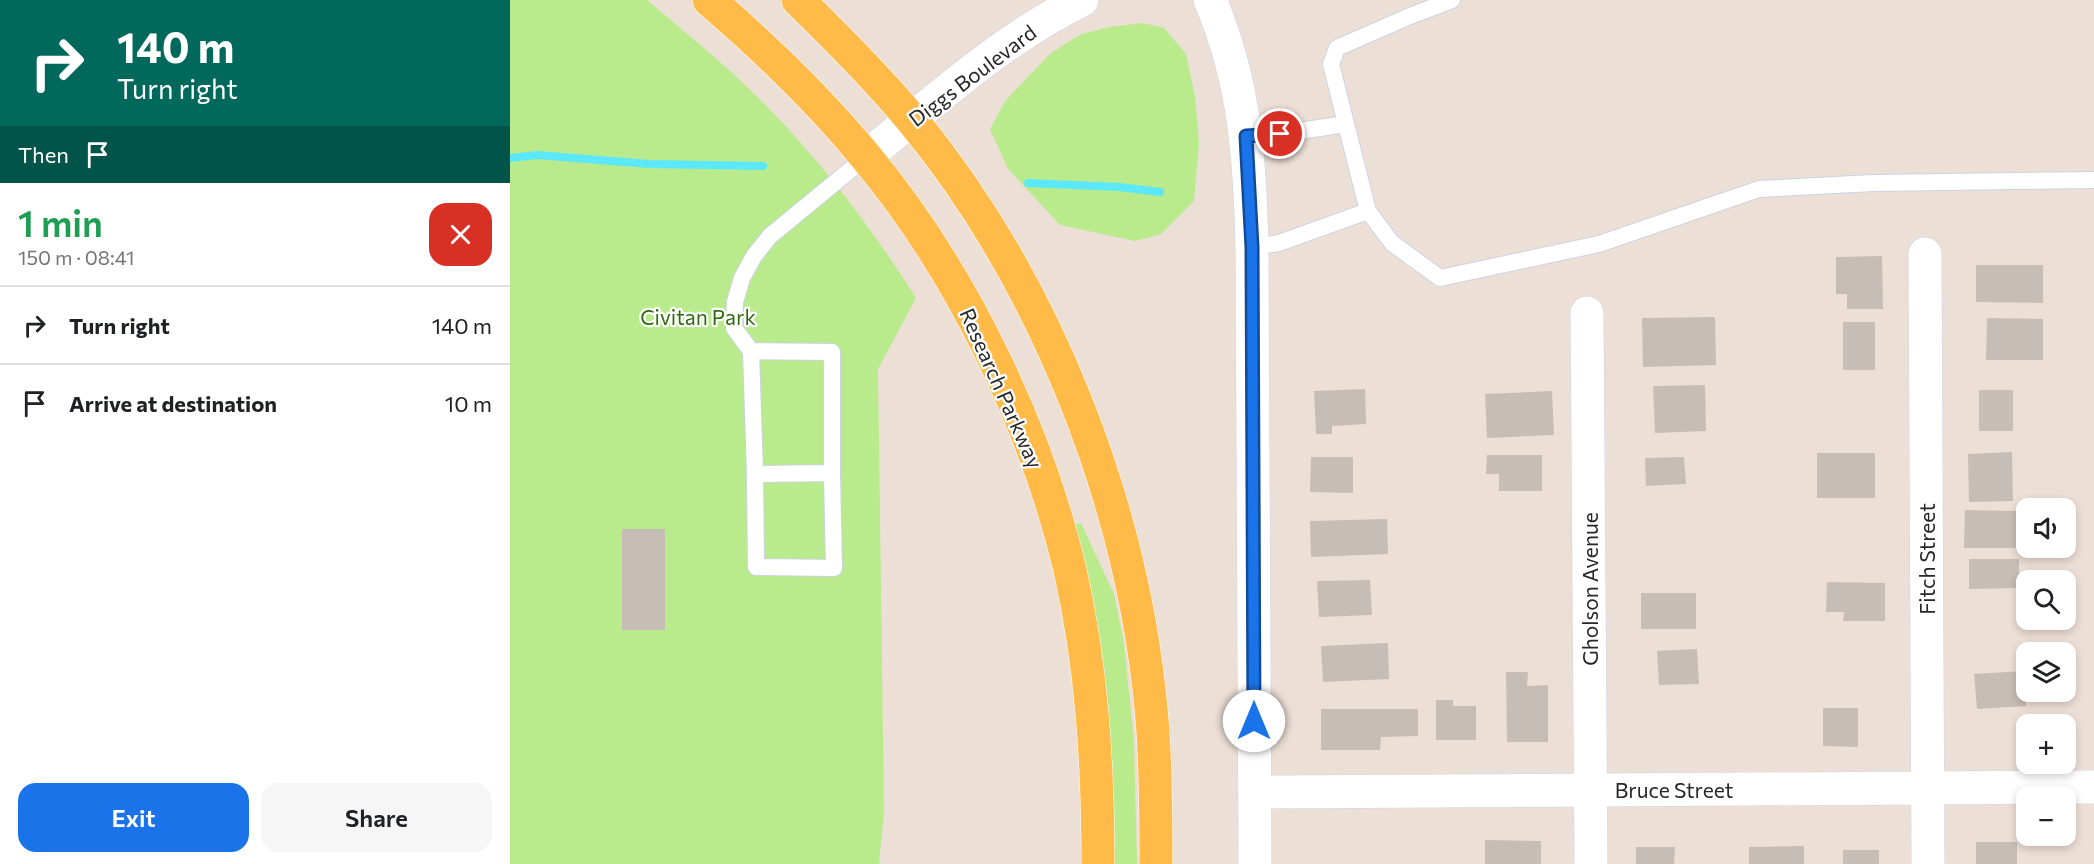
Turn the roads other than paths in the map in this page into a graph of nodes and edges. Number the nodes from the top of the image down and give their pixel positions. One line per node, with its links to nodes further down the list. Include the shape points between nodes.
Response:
1 (709, 0): 9 (main road, Research Parkway, via 759,43)
2 (798, 0): 6 (main road)
3 (1082, 0): 6 (street, Diggs Boulevard, via 1019,35)
4 (1210, 0): 8 (street, via 1236,74)
5 (1452, 0): 7 (lane, via 1337,48 1331,64)
6 (912, 120): 9 (street, Diggs Boulevard); 23 (main road, via 1005,255 1072,391 1104,479 1126,556 1143,651 1152,719)
7 (1346, 124): 8 (lane); 11 (lane)
8 (1246, 136): 12 (street)
9 (866, 157): 15 (lane, via 770,236 754,256 735,302 734,328); 22 (main road, Research Parkway, via 954,284 1023,423 1049,497 1070,570 1084,649 1094,724)
10 (2094, 180): 11 (lane, via 1759,189 1599,244 1440,278 1392,243)
11 (1368, 210): 12 (lane, via 1280,243)
12 (1252, 247): 21 (street)
13 (1925, 254): 19 (street, Fitch Street)
14 (1587, 313): 20 (street, Gholson Avenue)
15 (751, 351): 16 (lane, via 832,352); 17 (lane)
16 (832, 473): 17 (lane); 17 (lane, via 834,568 756,567)
17 (755, 474)
18 (2094, 787): 19 (street, Bruce Street)
19 (1927, 788): 20 (street, Bruce Street); 26 (street, Fitch Street)
20 (1590, 790): 21 (street, Bruce Street); 25 (street, Gholson Avenue)
21 (1255, 792): 24 (street)
22 (1098, 864)
23 (1156, 864)
24 (1255, 864)
25 (1591, 864)
26 (1928, 864)

